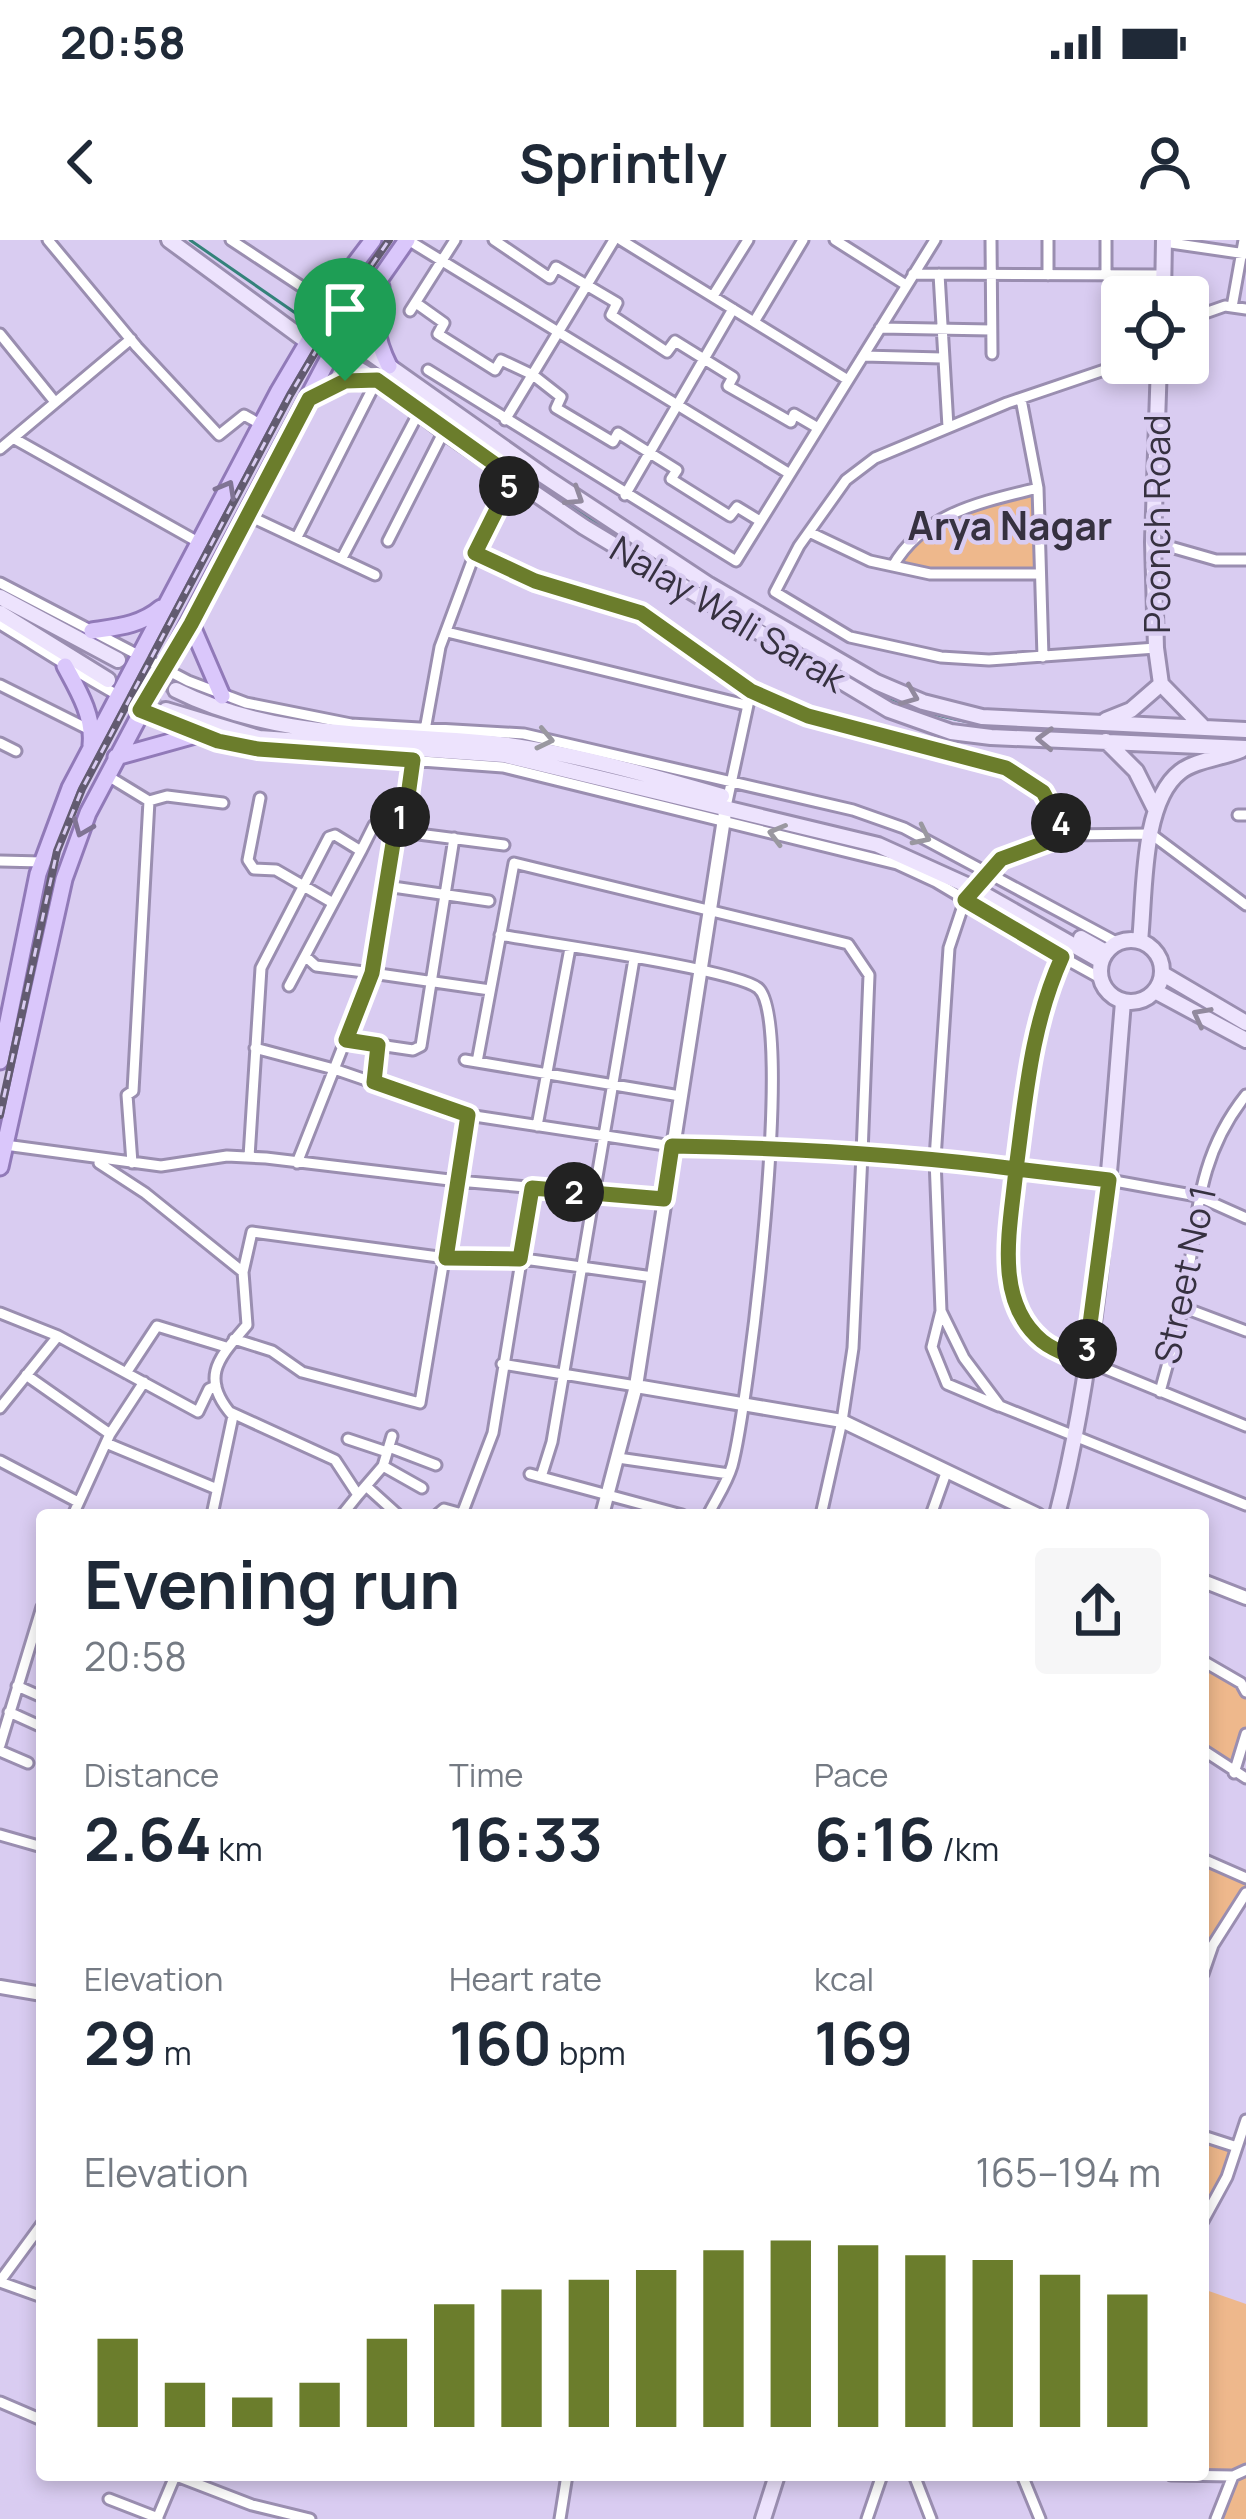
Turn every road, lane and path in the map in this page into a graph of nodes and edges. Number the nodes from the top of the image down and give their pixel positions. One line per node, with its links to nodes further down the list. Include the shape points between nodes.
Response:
1 (48, 240): 42 (street)
2 (169, 240): 43 (main road)
3 (373, 240): 30 (main road)
4 (408, 240): 19 (street); 20 (main road)
5 (455, 240): 19 (street)
6 (494, 240): 27 (street, via 550,278 556,267)
7 (618, 240): 27 (street); 29 (street)
8 (748, 240): 29 (street)
9 (803, 240): 35 (street)
10 (835, 240): 28 (street)
11 (934, 240): 21 (street)
12 (991, 240): 23 (street)
13 (1048, 240): 24 (street)
14 (1106, 240): 26 (street)
15 (1244, 240): 18 (street)
16 (1165, 241): 18 (street); 25 (main road)
17 (237, 242): 30 (street)
18 (1244, 254): 31 (street)
19 (443, 260): 38 (street); 52 (street, via 413,308 444,323 438,334 495,370 501,360)
20 (385, 272): 40 (main road); 49 (main road, via 374,310)
21 (914, 274): 22 (street); 28 (street)
22 (939, 274): 23 (street); 37 (street)
23 (992, 275): 24 (street); 39 (street)
24 (1048, 275): 26 (street)
25 (1164, 275): 26 (street)
26 (1106, 276)
27 (586, 284): 38 (street); 47 (street, via 617,304 611,314 667,352 675,341)
28 (907, 285): 36 (street)
29 (713, 296): 32 (street)
30 (332, 306): 43 (main road)
31 (1232, 307): 33 (street); 34 (street)
32 (733, 309): 35 (street); 47 (street)
33 (1246, 309)
34 (1209, 311)
35 (754, 322): 54 (street)
36 (880, 328): 37 (street); 46 (street)
37 (940, 329): 39 (street); 48 (street)
38 (557, 330): 52 (street); 59 (street)
39 (991, 330): 45 (street)
40 (342, 333): 44 (main road); 49 (main road, Nalay Wali Sarak)
41 (0, 334): 58 (street)
42 (131, 339): 58 (street); 62 (street, via 219,435 244,415)
43 (309, 343): 62 (main road)
44 (331, 353): 53 (main road, Nalay Wali Sarak); 56 (main road)
45 (992, 354)
46 (862, 356): 48 (street); 54 (street)
47 (704, 358): 59 (street); 64 (street, via 733,377 728,386)
48 (942, 358): 63 (street)
49 (389, 366): 86 (main road, Nalay Wali Sarak, one-way to 86)
50 (428, 370): 61 (street)
51 (1101, 371): 57 (street)
52 (533, 375): 61 (street); 68 (street, via 561,398 556,408 613,442 618,433)
53 (377, 380): 56 (main road, via 339,383); 60 (main road, Nalay Wali Sarak); 76 (street)
54 (848, 380): 64 (street)
55 (1158, 384): 79 (main road, Poonch Road)
56 (309, 399): 73 (main road)
57 (1021, 399): 63 (street); 71 (street)
58 (56, 402): 66 (street)
59 (677, 404): 68 (street); 69 (street)
60 (419, 412): 65 (main road, Nalay Wali Sarak); 81 (street)
61 (505, 420): 72 (street)
62 (262, 424): 78 (main road, one-way to 62)
63 (948, 427): 75 (street, via 875,458 846,480)
64 (818, 428): 69 (street)
65 (444, 431): 70 (main road, Nalay Wali Sarak); 77 (street)
66 (14, 438): 67 (street); 78 (street)
67 (0, 449)
68 (650, 452): 72 (street); 74 (street, via 677,470 671,479 730,517 737,507)
69 (790, 474): 74 (street)
70 (513, 477): 80 (street); 88 (main road, Nalay Wali Sarak)
71 (1038, 488): 83 (street, via 927,526); 84 (street)
72 (625, 495): 74 (street, via 732,562)
73 (247, 515): 76 (street); 93 (main road)
74 (760, 521)
75 (809, 532): 83 (street); 98 (street, via 775,592 850,637 941,658)
76 (297, 537): 81 (street)
77 (388, 541)
78 (199, 542): 90 (main road)
79 (1153, 542): 82 (street); 96 (main road, Poonch Road)
80 (475, 553): 95 (street); 106 (street, via 641,613)
81 (342, 558): 85 (street)
82 (1246, 560)
83 (893, 566): 84 (street, via 981,577)
84 (1040, 574): 98 (street)
85 (375, 575)
86 (694, 575): 88 (main road); 112 (main road, Nalay Wali Sarak, one-way to 112, via 923,702 982,717)
87 (0, 583): 94 (street)
88 (685, 591): 119 (main road, Nalay Wali Sarak, one-way to 88, via 991,737 925,724)
89 (0, 597): 99 (main road)
90 (167, 603): 94 (main road, via 149,618); 97 (main road)
91 (0, 613): 102 (main road)
92 (0, 624): 100 (street)
93 (191, 624): 101 (main road); 107 (main road)
94 (92, 631): 97 (street)
95 (447, 632): 109 (street); 114 (street)
96 (1156, 648): 98 (street); 103 (main road, Poonch Road)
97 (140, 656): 101 (street); 108 (main road)
98 (1042, 657)
99 (118, 660)
100 (65, 666): 108 (street); 118 (main road)
101 (164, 668): 107 (street); 110 (main road)
102 (108, 680)
103 (1161, 684): 112 (main road, Poonch Road, via 1131,710); 113 (main road, Poonch Road)
104 (0, 685): 118 (street)
105 (176, 690): 122 (main road, via 291,728)
106 (751, 691): 109 (street); 135 (street, via 808,716 1006,768 1043,792)
107 (222, 696): 114 (street, via 313,718)
108 (117, 697): 110 (street); 118 (main road)
109 (746, 705): 130 (street)
110 (140, 710): 117 (street); 124 (main road)
111 (166, 710): 122 (main road, via 259,738)
112 (1094, 722): 113 (main road, Nalay Wali Sarak)
113 (1204, 728): 115 (main road, Nalay Wali Sarak)
114 (425, 730): 116 (street)
115 (1246, 730)
116 (472, 731): 122 (main road); 130 (street, one-way to 130, via 524,734)
117 (200, 734): 124 (main road); 125 (street, via 258,749)
118 (91, 740): 140 (main road)
119 (1106, 741): 121 (main road, Nalay Wali Sarak); 132 (main road, via 1136,771)
120 (0, 743): 123 (street)
121 (1246, 748): 132 (main road, via 1186,767)
122 (486, 749): 126 (main road); 130 (main road)
123 (16, 751)
124 (116, 757): 127 (main road)
125 (413, 760): 126 (street); 133 (street)
126 (465, 764): 130 (street)
127 (107, 776): 129 (street); 184 (main road, one-way to 184, via 64,879)
128 (260, 799): 144 (street, via 248,860)
129 (149, 801): 131 (street); 191 (street, via 134,1091 127,1095)
130 (727, 801): 142 (main road, via 889,848); 142 (street, one-way to 142, via 853,810 904,827); 150 (street)
131 (223, 803)
132 (1154, 807): 134 (main road)
133 (395, 831): 136 (street); 138 (street, via 374,825); 143 (street)
134 (1151, 834): 135 (street); 146 (street); 152 (main road)
135 (1066, 835): 142 (street, via 1019,849)
136 (454, 838): 137 (street); 145 (street)
137 (504, 845)
138 (361, 851): 144 (street, via 332,835); 148 (street)
139 (0, 861): 140 (street)
140 (42, 862): 173 (main road)
141 (1246, 884): 146 (street)
142 (976, 885): 154 (main road); 154 (street); 156 (street); 190 (street, via 949,948)
143 (386, 886): 145 (street); 159 (street)
144 (303, 887): 148 (street); 171 (street, via 260,968)
145 (446, 895): 147 (street); 162 (street)
146 (1236, 897): 149 (street)
147 (489, 901)
148 (333, 903): 155 (street)
149 (1246, 905)
150 (708, 909): 151 (street, via 514,862); 158 (street); 187 (street, via 844,940 868,972)
151 (500, 934): 153 (street); 164 (street)
152 (1140, 941): 154 (main road); 160 (main road, via 1157,953)
153 (570, 948): 157 (street); 176 (street)
154 (1108, 952): 161 (main road)
155 (304, 956): 159 (street, via 316,966); 163 (street)
156 (1062, 957): 161 (street); 194 (street, via 1034,1035)
157 (634, 959): 158 (street); 178 (street)
158 (699, 971): 180 (street); 186 (street, via 755,986 764,996)
159 (372, 973): 162 (street); 168 (street)
160 (1163, 974): 165 (main road); 167 (main road)
161 (1100, 978): 166 (main road)
162 (431, 982): 164 (street); 170 (street, via 418,1050)
163 (289, 986)
164 (490, 990): 174 (street)
165 (1155, 992): 166 (main road); 169 (main road, one-way to 165)
166 (1123, 1002): 195 (main road)
167 (1246, 1023)
168 (346, 1040): 170 (street); 175 (street)
169 (1246, 1040)
170 (378, 1045): 177 (street)
171 (255, 1048): 175 (street); 188 (street)
172 (465, 1060): 174 (street)
173 (0, 1061)
174 (477, 1062): 176 (street)
175 (334, 1069): 177 (street); 192 (street)
176 (547, 1073): 178 (street); 182 (street)
177 (374, 1082): 181 (street)
178 (610, 1084): 180 (street); 183 (street)
179 (1246, 1095): 199 (street, Street No 1)
180 (680, 1096): 185 (street)
181 (468, 1115): 182 (street); 196 (street)
182 (537, 1126): 183 (street)
183 (601, 1136): 185 (street); 198 (street)
184 (4, 1145): 189 (street); 193 (main road)
185 (672, 1146): 186 (street); 200 (street)
186 (770, 1148): 187 (street); 222 (street)
187 (862, 1154): 190 (street); 226 (street)
188 (249, 1157): 191 (street); 192 (street)
189 (92, 1159): 191 (street); 205 (street)
190 (935, 1159): 194 (street); 208 (street)
191 (132, 1163)
192 (297, 1163): 196 (street)
193 (0, 1167)
194 (1016, 1169): 195 (street); 213 (street, via 1013,1297 1045,1344)
195 (1109, 1180): 199 (street); 213 (main road)
196 (458, 1181): 197 (street); 202 (street)
197 (532, 1188): 198 (street); 203 (street)
198 (592, 1193): 200 (street); 204 (street)
199 (1197, 1196): 201 (street); 207 (street, Street No 1)
200 (664, 1199): 206 (street)
201 (1246, 1218)
202 (446, 1258): 203 (street); 205 (street, via 256,1232); 212 (street, via 420,1403)
203 (520, 1259): 204 (street); 214 (street)
204 (580, 1267): 206 (street); 216 (street)
205 (243, 1272): 212 (street, via 247,1325)
206 (652, 1277): 220 (street)
207 (1182, 1307): 210 (street); 221 (street, Street No 1)
208 (941, 1311): 223 (street); 223 (street, via 932,1347 947,1384)
209 (0, 1313): 211 (street)
210 (1246, 1331)
211 (58, 1336): 215 (street); 217 (street)
212 (230, 1343): 215 (street, via 157,1326); 219 (street)
213 (1085, 1362): 221 (street); 228 (main road)
214 (502, 1364): 216 (street); 248 (street, via 493,1433)
215 (126, 1372): 218 (street)
216 (564, 1373): 220 (street); 241 (street, via 552,1442 536,1475)
217 (26, 1375): 224 (street); 229 (street)
218 (144, 1382): 219 (street, via 198,1412); 229 (street)
219 (216, 1386): 225 (street)
220 (636, 1386): 222 (street); 232 (street)
221 (1160, 1392): 227 (street)
222 (745, 1405): 226 (street); 237 (street)
223 (1000, 1406): 228 (street)
224 (0, 1408)
225 (230, 1412): 238 (street); 240 (street, via 335,1460)
226 (842, 1421): 236 (street); 252 (street)
227 (1246, 1426)
228 (1077, 1436): 243 (street); 255 (main road)
229 (108, 1438): 238 (street); 242 (street)
230 (348, 1439): 231 (street)
231 (389, 1445): 234 (street); 235 (street)
232 (618, 1458): 237 (street); 241 (street)
233 (0, 1461): 242 (street)
234 (436, 1465)
235 (383, 1466): 239 (street); 240 (street)
236 (946, 1473): 253 (street); 254 (street)
237 (729, 1474): 251 (street)
238 (218, 1489): 245 (street)
239 (422, 1489)
240 (362, 1491): 246 (street); 247 (street)
241 (608, 1497): 249 (street); 250 (street)
242 (78, 1502): 244 (street)
243 (1246, 1505)
244 (75, 1509)
245 (213, 1509)
246 (351, 1509)
247 (389, 1509)
248 (465, 1509)
249 (604, 1509)
250 (657, 1509)
251 (711, 1509)
252 (822, 1509)
253 (933, 1509)
254 (1026, 1509)
255 (1059, 1509)
256 (1209, 1583): 257 (street)
257 (1246, 1598)
258 (36, 1626): 261 (street)
259 (1209, 1664): 262 (street)
260 (0, 1690): 261 (street)
261 (15, 1691): 263 (street); 264 (street)
262 (1246, 1691)
263 (36, 1696)
264 (9, 1712): 265 (street); 267 (street)
265 (36, 1724)
266 (1246, 1734): 270 (street)
267 (0, 1748): 269 (street)
268 (1209, 1754): 270 (street)
269 (28, 1763)
270 (1234, 1773): 271 (street)
271 (1246, 1778)
272 (0, 1834): 273 (street)
273 (36, 1845)
274 (1209, 1862): 275 (street)
275 (1246, 1879)
276 (1246, 1893): 277 (street)
277 (1209, 1957)
278 (0, 1987): 279 (street)
279 (36, 1993)
280 (1246, 2120): 282 (street)
281 (1209, 2138): 282 (street)
282 (1237, 2147): 283 (street)
283 (1209, 2201)
284 (36, 2232): 285 (street)
285 (0, 2282): 286 (street)
286 (36, 2295)
287 (0, 2402): 288 (street)
288 (36, 2417)
289 (1246, 2470): 291 (street)
290 (1209, 2476): 291 (street)
291 (1233, 2476): 310 (street)
292 (173, 2481): 302 (street)
293 (191, 2481): 300 (street)
294 (566, 2481): 305 (street)
295 (775, 2481): 306 (main road)
296 (880, 2481): 307 (street)
297 (916, 2481): 308 (street)
298 (1024, 2481): 309 (street)
299 (109, 2499): 302 (street)
300 (252, 2505): 301 (street); 303 (street)
301 (294, 2517): 304 (street)
302 (158, 2518)
303 (250, 2519)
304 (310, 2519)
305 (560, 2519)
306 (763, 2519)
307 (867, 2519)
308 (931, 2519)
309 (1040, 2519)
310 (1216, 2519)

